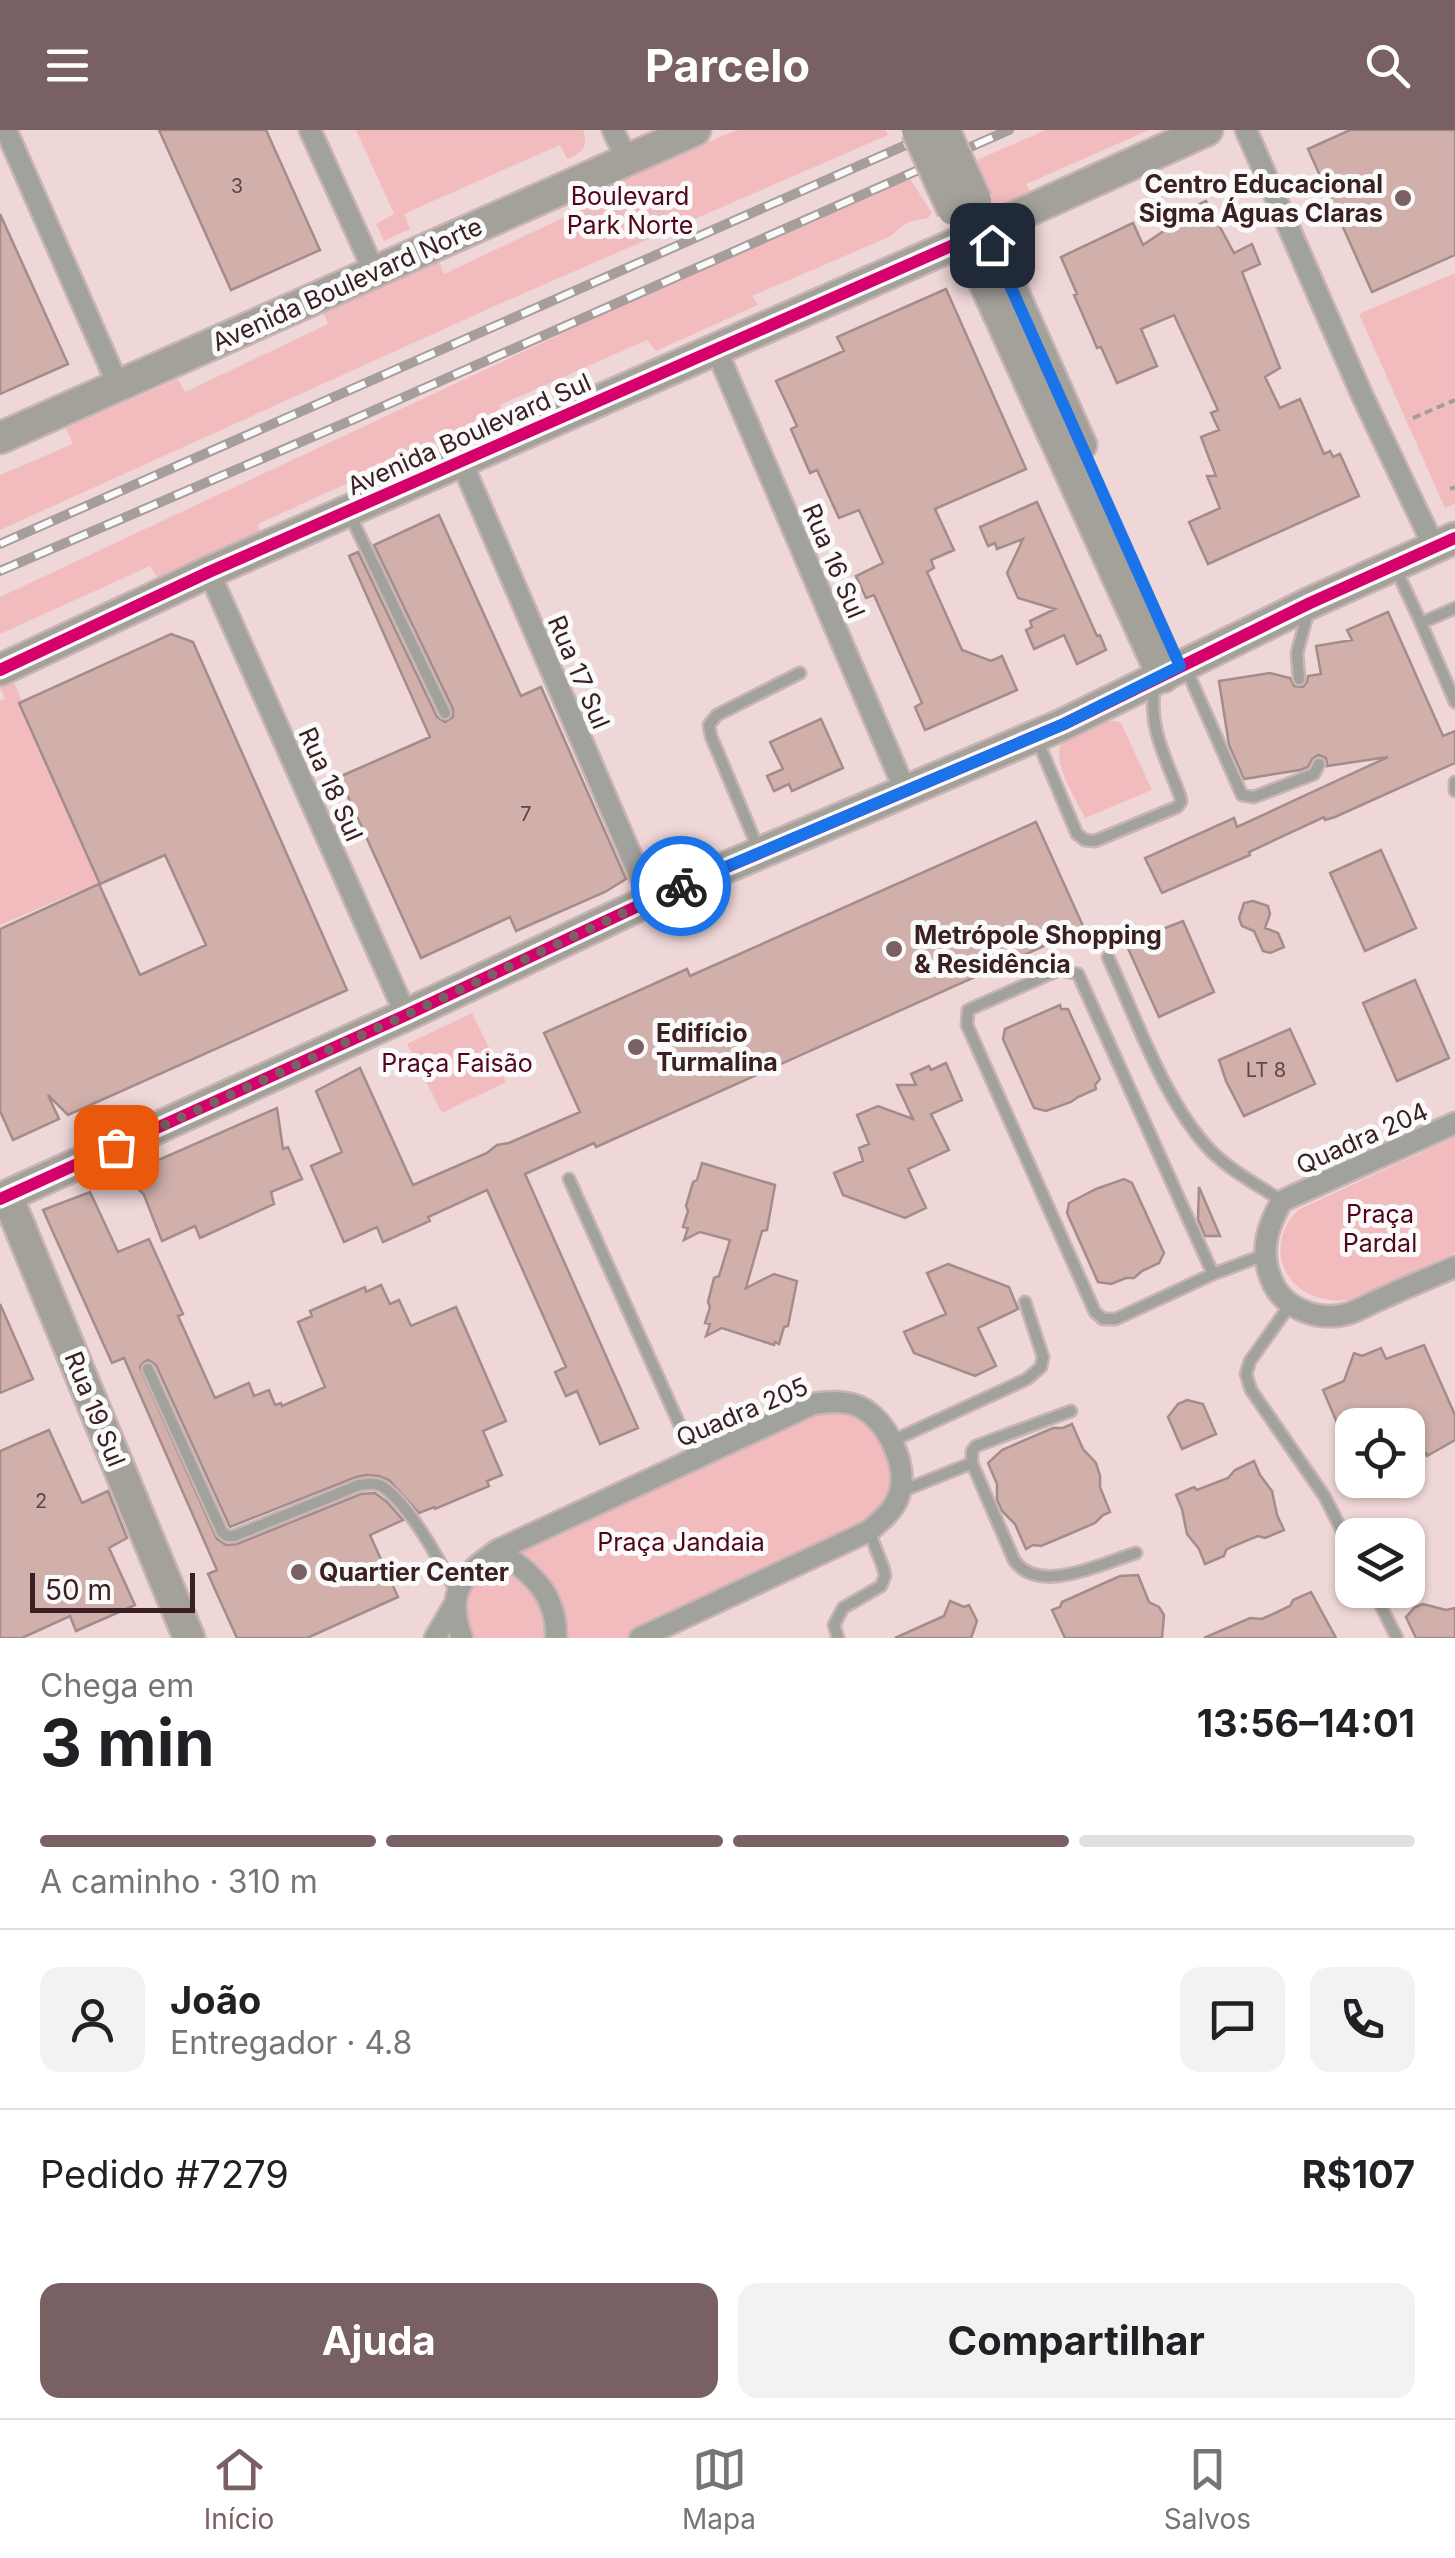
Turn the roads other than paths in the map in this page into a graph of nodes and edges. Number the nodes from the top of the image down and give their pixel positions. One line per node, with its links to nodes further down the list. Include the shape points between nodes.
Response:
1 (6, 130): 13 (street)
2 (310, 130): 11 (street)
3 (613, 130): 9 (street)
4 (694, 130): 9 (street, Avenida Boulevard Norte)
5 (917, 130): 10 (street, bridge)
6 (944, 130): 10 (street, bridge)
7 (1206, 130): 10 (street, Avenida Boulevard Sul)
8 (1246, 130): 17 (street, via 1428,534)
9 (627, 160): 11 (street, Avenida Boulevard Norte)
10 (973, 228): 12 (street, Avenida Boulevard Sul); 24 (street)
11 (374, 271): 13 (street, Avenida Boulevard Norte)
12 (716, 349): 15 (street, Avenida Boulevard Sul); 33 (street, Rua 16 Sul)
13 (118, 385): 14 (street, Avenida Boulevard Norte)
14 (0, 438)
15 (462, 463): 16 (street, Avenida Boulevard Sul); 35 (street, Rua 17 Sul)
16 (348, 512): 19 (street, Avenida Boulevard Sul); 28 (lane)
17 (1444, 543): 18 (street)
18 (1394, 565): 20 (street); 22 (lane)
19 (209, 572): 23 (street, Avenida Boulevard Sul); 37 (street, Rua 18 Sul)
20 (1310, 602): 24 (street); 26 (lane, via 1297,653)
21 (1455, 608): 22 (lane)
22 (1421, 623): 27 (lane)
23 (0, 670)
24 (1171, 672): 29 (street); 29 (lane, via 1152,702 1152,721 1180,796 1177,808 1095,842 1085,840); 30 (lane, via 1242,795 1254,797 1314,774)
25 (800, 673): 34 (lane, via 709,725)
26 (1299, 679)
27 (1455, 702)
28 (445, 713)
29 (1035, 736): 33 (street)
30 (1319, 764)
31 (1455, 782): 32 (lane)
32 (1455, 792)
33 (903, 793): 34 (street)
34 (760, 852): 35 (street)
35 (653, 900): 37 (street)
36 (1108, 957): 41 (lane, via 1185,1118 1229,1167)
37 (406, 1015): 40 (street)
38 (1455, 1123): 41 (street, Quadra 204)
39 (569, 1179): 50 (lane)
40 (2, 1192): 59 (street, Rua 19 Sul)
41 (1282, 1202): 42 (street, Quadra 204)
42 (1264, 1256): 44 (lane); 46 (street, via 1274,1286)
43 (1455, 1266): 46 (street, via 1346,1314 1318,1315)
44 (1213, 1274): 44 (lane, via 1078,974 1059,970 968,1010 967,1026 1095,1312 1116,1320)
45 (1025, 1302): 49 (lane, via 1041,1367)
46 (1290, 1305): 53 (lane, via 1246,1374)
47 (148, 1369): 57 (lane, via 227,1536 372,1483 401,1506)
48 (1071, 1412): 51 (lane, via 976,1446)
49 (892, 1440): 50 (street, Quadra 205, via 860,1407 836,1401 812,1404); 52 (street)
50 (695, 1458): 55 (street, Quadra 205)
51 (972, 1463): 52 (lane); 56 (lane, via 1019,1568 1060,1577)
52 (900, 1491): 54 (street, via 891,1511)
53 (1336, 1518)
54 (869, 1531): 63 (street); 64 (lane, via 885,1576 882,1586 842,1608 834,1625)
55 (498, 1550): 57 (street, Quadra 205, via 467,1572); 62 (street, via 538,1583 550,1602)
56 (1136, 1553)
57 (457, 1596): 60 (street, Quadra 205); 61 (street)
58 (1381, 1608): 65 (lane)
59 (189, 1638)
60 (435, 1638)
61 (462, 1638)
62 (556, 1638)
63 (640, 1638)
64 (838, 1638)
65 (1397, 1638)

